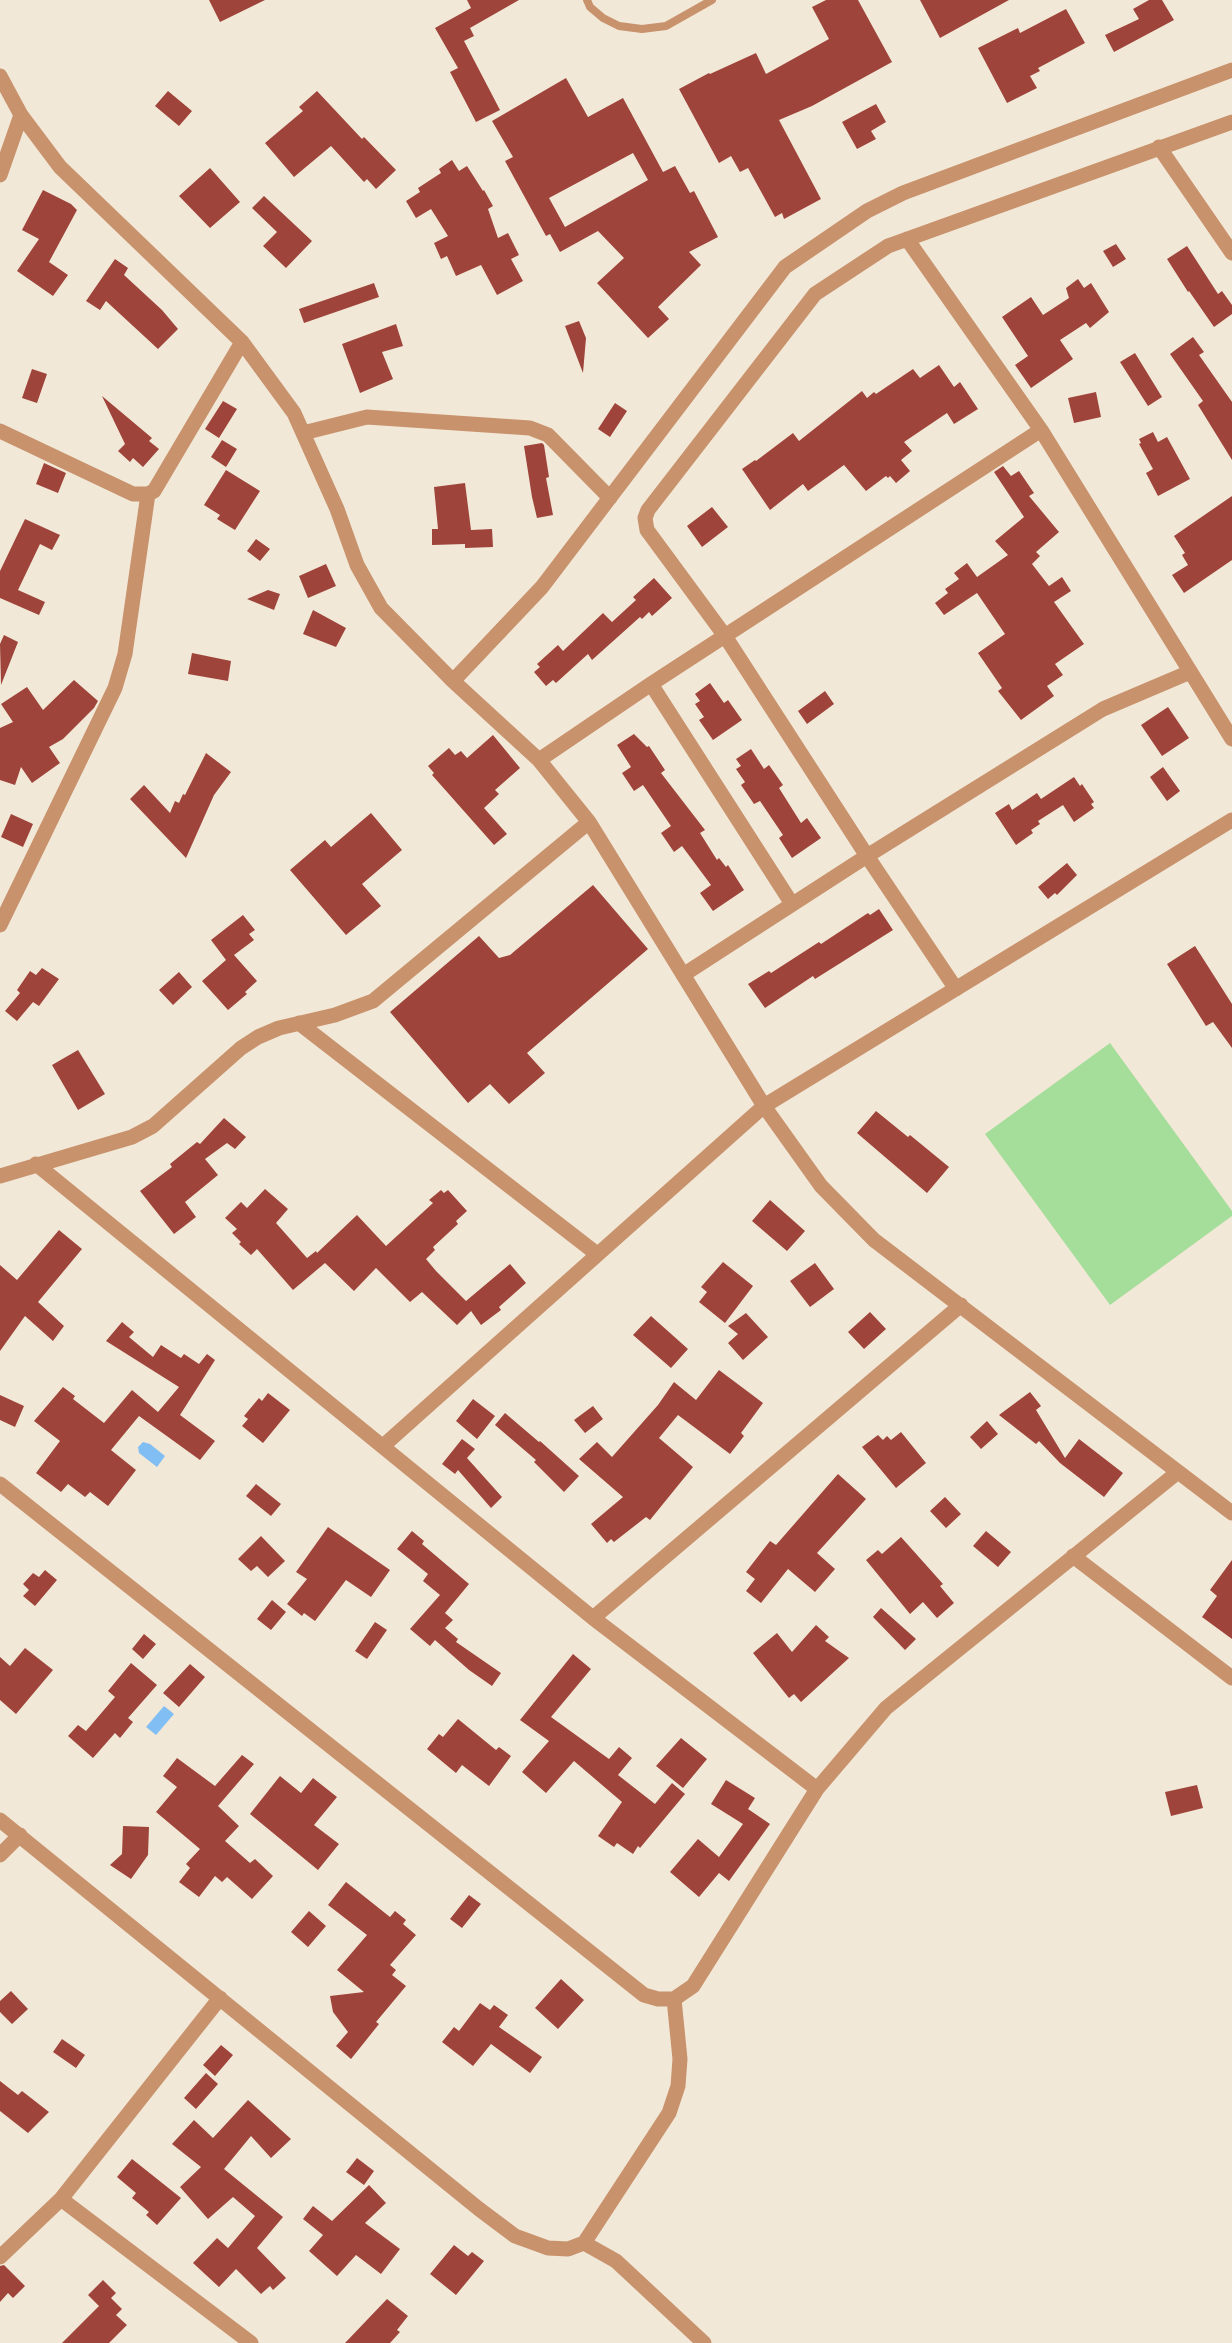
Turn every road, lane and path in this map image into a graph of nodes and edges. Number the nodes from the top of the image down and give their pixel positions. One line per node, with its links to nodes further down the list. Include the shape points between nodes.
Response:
1 (587, 0): 2 (lane, via 603,18 619,26 642,29 666,26)
2 (712, 0)
3 (1232, 70): 16 (street, via 903,193 867,211 785,267)
4 (0, 76): 5 (street)
5 (21, 115): 8 (street); 11 (street, via 60,167)
6 (1232, 122): 7 (street)
7 (1159, 147): 9 (street); 10 (street)
8 (0, 175)
9 (907, 239): 12 (street); 17 (street, via 888,246 815,294 648,510 647,530)
10 (1232, 253)
11 (242, 342): 14 (street, via 294,413); 15 (street, via 154,491)
12 (1041, 430): 17 (street); 18 (street)
13 (0, 431): 15 (street, via 133,494)
14 (303, 433): 16 (street, via 366,417 530,428 548,435); 19 (street, via 357,565 381,608)
15 (148, 494): 27 (street, via 125,654 115,688)
16 (610, 498): 19 (street, via 542,587)
17 (725, 636): 20 (street); 25 (street)
18 (1190, 672): 21 (street); 25 (street, via 1103,710)
19 (453, 681): 22 (street)
20 (651, 684): 22 (street); 26 (street)
21 (1232, 739)
22 (539, 760): 24 (street)
23 (1232, 820): 29 (street)
24 (589, 822): 28 (street); 30 (street, via 384,994 360,1006)
25 (867, 856): 26 (street); 29 (street)
26 (792, 904): 28 (street)
27 (0, 925)
28 (683, 975): 31 (street)
29 (956, 989): 31 (street)
30 (299, 1023): 32 (street, via 258,1037 241,1048 153,1126 132,1137); 34 (street)
31 (764, 1106): 34 (street); 35 (street, via 829,1194 874,1240)
32 (36, 1164): 33 (street); 36 (street)
33 (0, 1176)
34 (597, 1254): 36 (street)
35 (961, 1305): 37 (street); 41 (street)
36 (383, 1446): 41 (street)
37 (1178, 1472): 39 (street); 40 (street)
38 (0, 1484): 48 (street, via 644,1995)
39 (1232, 1514)
40 (1073, 1556): 42 (street); 43 (street, via 886,1708)
41 (593, 1618): 43 (street)
42 (1232, 1678)
43 (817, 1789): 48 (street, via 693,1986)
44 (0, 1820): 45 (street)
45 (20, 1836): 46 (street); 47 (street)
46 (0, 1855)
47 (220, 1998): 49 (street); 50 (street, via 514,2236 548,2248 568,2249)
48 (674, 1999): 50 (street, via 680,2059 678,2086 669,2113)
49 (61, 2199): 51 (street); 52 (street)
50 (584, 2243): 53 (street, via 616,2261)
51 (0, 2257)
52 (251, 2343)
53 (704, 2343)

